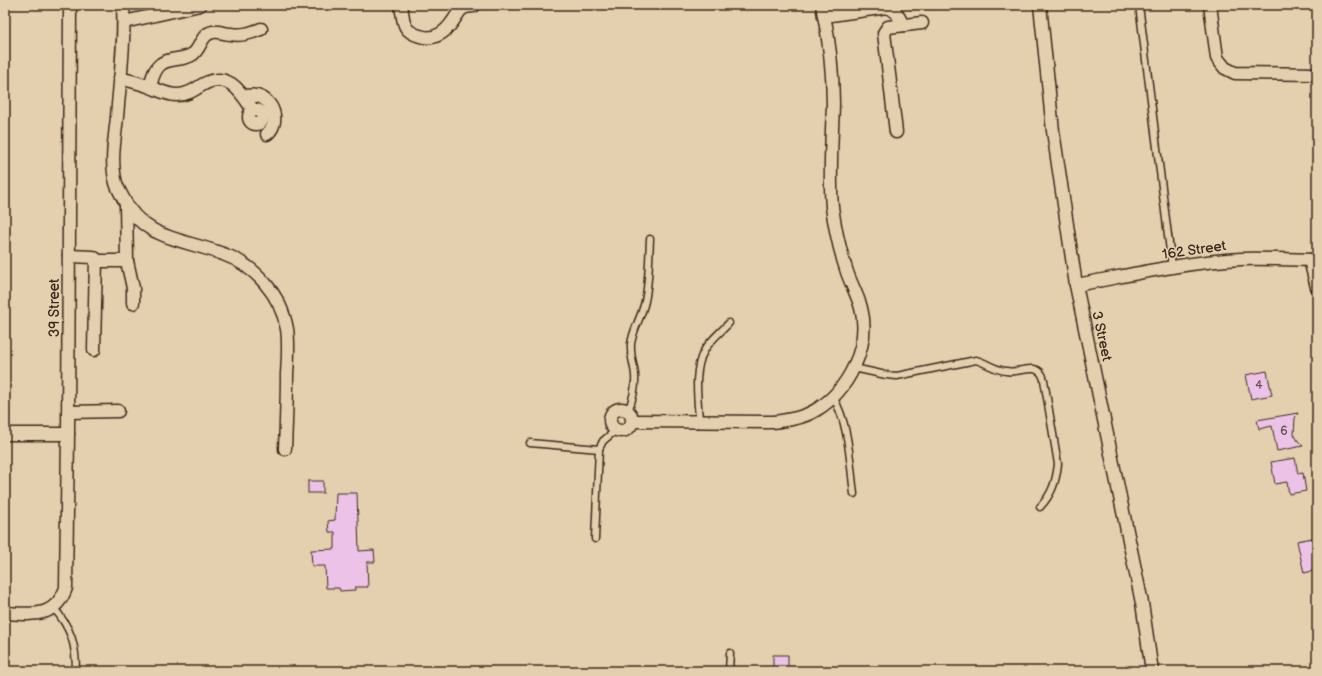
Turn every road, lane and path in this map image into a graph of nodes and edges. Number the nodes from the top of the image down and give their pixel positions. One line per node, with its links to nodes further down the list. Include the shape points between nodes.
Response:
1 (70, 5): 21 (street, 39 Street)
2 (123, 5): 10 (street)
3 (200, 5): 10 (street)
4 (401, 5): 8 (street, via 406,29 420,37 430,38 446,30 462,9)
5 (1040, 5): 26 (street, 3 Street, via 1053,131)
6 (1139, 5): 25 (lane)
7 (1210, 5): 14 (street, via 1217,58 1224,68 1235,73)
8 (474, 6)
9 (823, 10): 12 (street, via 887,7 896,12); 31 (street, via 832,74 832,207 841,251 861,309 863,329)
10 (124, 22): 15 (street)
11 (922, 22): 12 (street)
12 (903, 25): 18 (street, via 888,27 884,33)
13 (261, 29): 16 (street, via 241,35 215,31 209,33 190,56 160,64)
14 (1317, 74)
15 (120, 78): 16 (street); 19 (street, via 113,163 116,183)
16 (150, 86): 17 (street, via 176,95 193,91 207,82 216,80 232,84)
17 (244, 96): 17 (street, via 252,110 249,114 250,120 254,124 260,122 268,136 275,123 272,109 257,96)
18 (896, 132)
19 (126, 204): 24 (street); 42 (street, via 137,218 153,231 224,254 246,265 265,283 279,304 287,329)
20 (650, 239): 35 (lane, via 646,299 632,336 631,355 635,388)
21 (69, 256): 23 (street, via 95,258); 34 (street, 39 Street)
22 (1314, 260): 25 (street, 162 Street, via 1240,259); 27 (street)
23 (96, 261): 24 (street); 30 (street)
24 (127, 261): 28 (street)
25 (1172, 267): 26 (street, 162 Street)
26 (1076, 285): 51 (street, 3 Street, via 1142,603)
27 (1317, 287)
28 (133, 303)
29 (729, 323): 36 (lane, via 712,341 701,359 698,369)
30 (94, 350)
31 (854, 368): 32 (street); 44 (lane, via 897,376 976,360 1007,372 1034,369 1039,371 1043,375 1058,464 1054,488)
32 (834, 397): 36 (street, via 816,410 795,419 773,422); 43 (lane, via 844,423)
33 (118, 411): 34 (street)
34 (68, 412): 39 (street, 39 Street)
35 (630, 416): 36 (street); 37 (street, via 630,428 619,432); 37 (street, via 621,408 614,411 610,418 611,425)
36 (699, 421)
37 (616, 430): 41 (lane)
38 (5, 434): 39 (street)
39 (68, 434): 46 (street, 39 Street, via 66,588 59,602)
40 (530, 443): 41 (lane)
41 (598, 449): 45 (lane)
42 (285, 450)
43 (854, 494)
44 (1040, 507)
45 (595, 539)
46 (53, 607): 47 (street, via 39,614); 49 (lane, via 73,639)
47 (5, 613)
48 (730, 653): 50 (lane)
49 (76, 671)
50 (729, 671)
51 (1152, 671)

